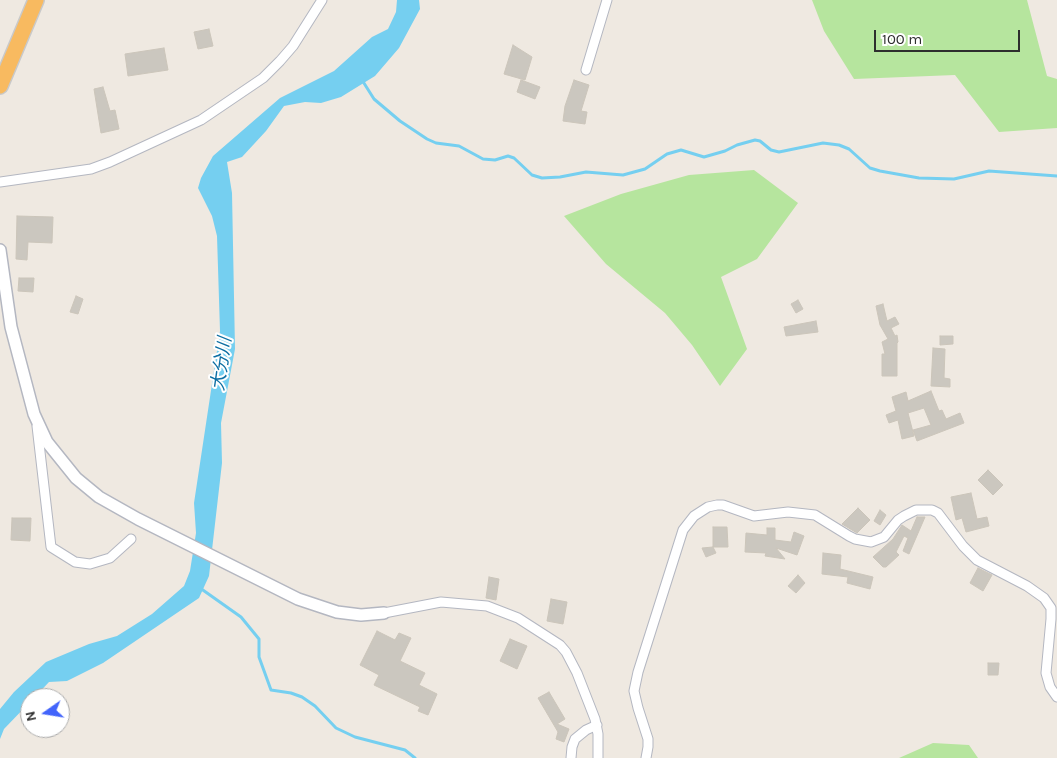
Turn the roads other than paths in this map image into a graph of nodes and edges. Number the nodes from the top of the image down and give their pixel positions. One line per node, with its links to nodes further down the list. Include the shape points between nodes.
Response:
1 (36, 0): 5 (highway)
2 (322, 0): 6 (street, via 280,62 263,78 200,120 91,169)
3 (607, 0): 4 (street)
4 (586, 70)
5 (0, 86)
6 (0, 182)
7 (0, 250): 8 (street, via 11,327)
8 (34, 414): 9 (street, via 51,547 75,562 90,564 110,558); 10 (street, via 47,442 76,478 100,497 138,519 298,600 324,609 361,615)
9 (131, 539)
10 (384, 613): 12 (street, via 447,602 487,606 518,618 564,648)
11 (1057, 697): 15 (street, via 1046,673 1051,619 1050,608 1044,598 977,560 938,513 916,510 898,520 888,534 871,542 855,539 811,514 788,512 754,516 717,504 694,516 683,530 638,672 634,691 648,739)
12 (597, 726): 13 (street, via 575,739); 14 (street)
13 (572, 758)
14 (598, 758)
15 (646, 758)

